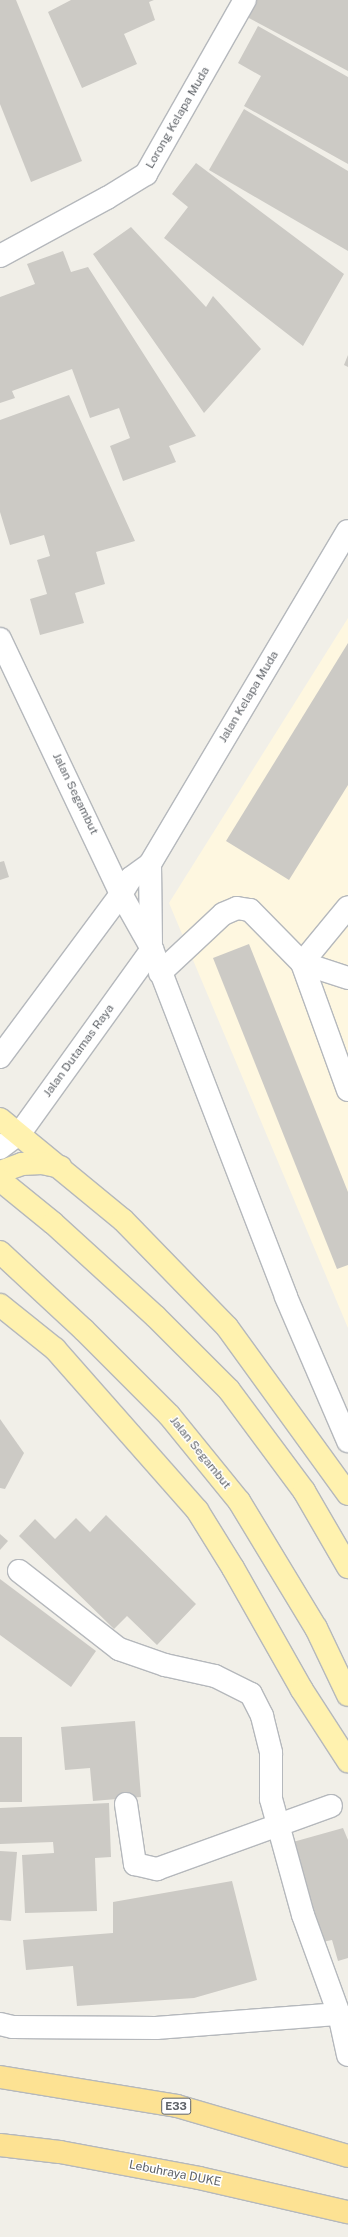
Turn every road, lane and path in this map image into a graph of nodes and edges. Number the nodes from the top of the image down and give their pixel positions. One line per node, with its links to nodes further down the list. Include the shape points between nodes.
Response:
1 (245, 0): 2 (street, Lorong Kelapa Muda, via 146,174)
2 (0, 256)
3 (348, 530): 5 (street, Jalan Kelapa Muda)
4 (0, 639): 6 (street, Jalan Segambut)
5 (150, 864): 6 (street, Jalan Kelapa Muda, via 131,878); 8 (street)
6 (121, 894): 8 (street, Jalan Segambut); 12 (street)
7 (348, 907): 9 (street)
8 (152, 948): 10 (street); 16 (street, Jalan Dutamas Raya)
9 (302, 964): 10 (street, via 250,910 237,908 224,914); 11 (street); 13 (street)
10 (160, 973): 23 (street, via 286,1297)
11 (348, 978)
12 (0, 1057)
13 (343, 1072): 14 (street)
14 (348, 1090)
15 (0, 1120): 16 (main road)
16 (20, 1134): 17 (street, Jalan Dutamas Raya); 18 (main road)
17 (0, 1148)
18 (61, 1167): 19 (main road, via 42,1163 22,1164); 24 (main road, via 123,1220 227,1327)
19 (0, 1172)
20 (0, 1180): 25 (main road, via 53,1223 156,1317 229,1390 304,1491)
21 (0, 1252): 27 (main road, Jalan Segambut, via 84,1330 169,1415 239,1501 316,1628)
22 (0, 1305): 28 (main road, via 55,1349 197,1510 302,1690)
23 (348, 1441)
24 (348, 1494)
25 (348, 1567)
26 (19, 1571): 31 (street, via 120,1649 166,1665 215,1676 251,1694 262,1716 271,1752 271,1799)
27 (348, 1695)
28 (348, 1761)
29 (126, 1804): 31 (street, via 135,1864 157,1869)
30 (331, 1806): 31 (street)
31 (278, 1825): 32 (street, via 303,1915)
32 (339, 2014): 33 (street, via 156,2028 13,2027); 34 (street)
33 (0, 2024)
34 (348, 2055)
35 (0, 2077): 37 (highway, E33, via 177,2106)
36 (0, 2145): 38 (highway, Lebuhraya DUKE, via 60,2152 191,2176)
37 (348, 2156)
38 (348, 2212)

